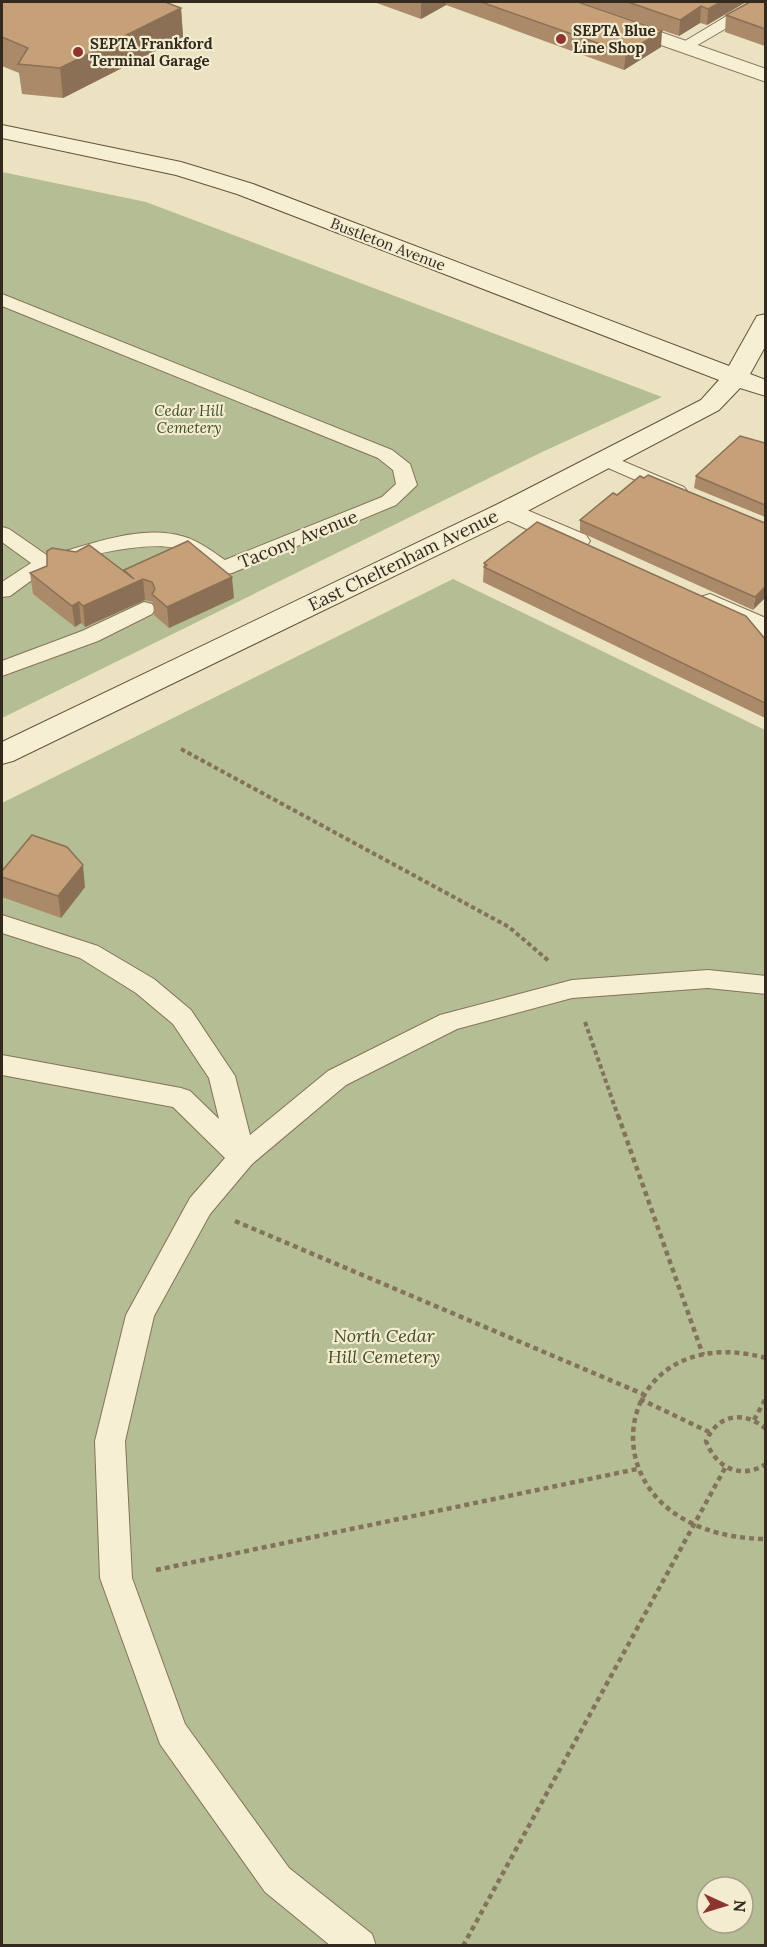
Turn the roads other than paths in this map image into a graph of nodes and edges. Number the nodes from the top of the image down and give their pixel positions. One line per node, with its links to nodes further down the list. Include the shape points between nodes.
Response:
1 (760, 2): 3 (lane)
2 (569, 3): 3 (street)
3 (683, 46): 4 (street)
4 (765, 76)
5 (2, 132): 8 (street, Bustleton Avenue, via 181,170 245,189)
6 (2, 300): 15 (lane, Tacony Avenue, via 385,454 403,468 407,484 389,501 224,568 180,542 150,540 121,543)
7 (765, 321): 8 (street, East Cheltenham Avenue)
8 (735, 378): 9 (street, Bustleton Avenue); 10 (street, East Cheltenham Avenue, via 710,405)
9 (765, 389)
10 (606, 460): 11 (lane); 12 (street, East Cheltenham Avenue)
11 (691, 496)
12 (508, 510): 14 (street); 21 (street, East Cheltenham Avenue)
13 (2, 533): 15 (lane)
14 (594, 549)
15 (45, 562): 16 (lane, Tacony Avenue)
16 (2, 591)
17 (690, 594): 19 (street)
18 (144, 609): 20 (lane, via 90,636)
19 (765, 629)
20 (2, 669)
21 (2, 754)
22 (2, 924): 25 (lane, via 89,952 145,986 182,1017 222,1076)
23 (765, 985): 25 (lane, via 708,979 572,989 449,1022 337,1078)
24 (2, 1065): 25 (lane, via 181,1098)
25 (242, 1157): 26 (lane, via 200,1206 140,1315 110,1441 116,1578 172,1733 277,1880)
26 (359, 1946)

